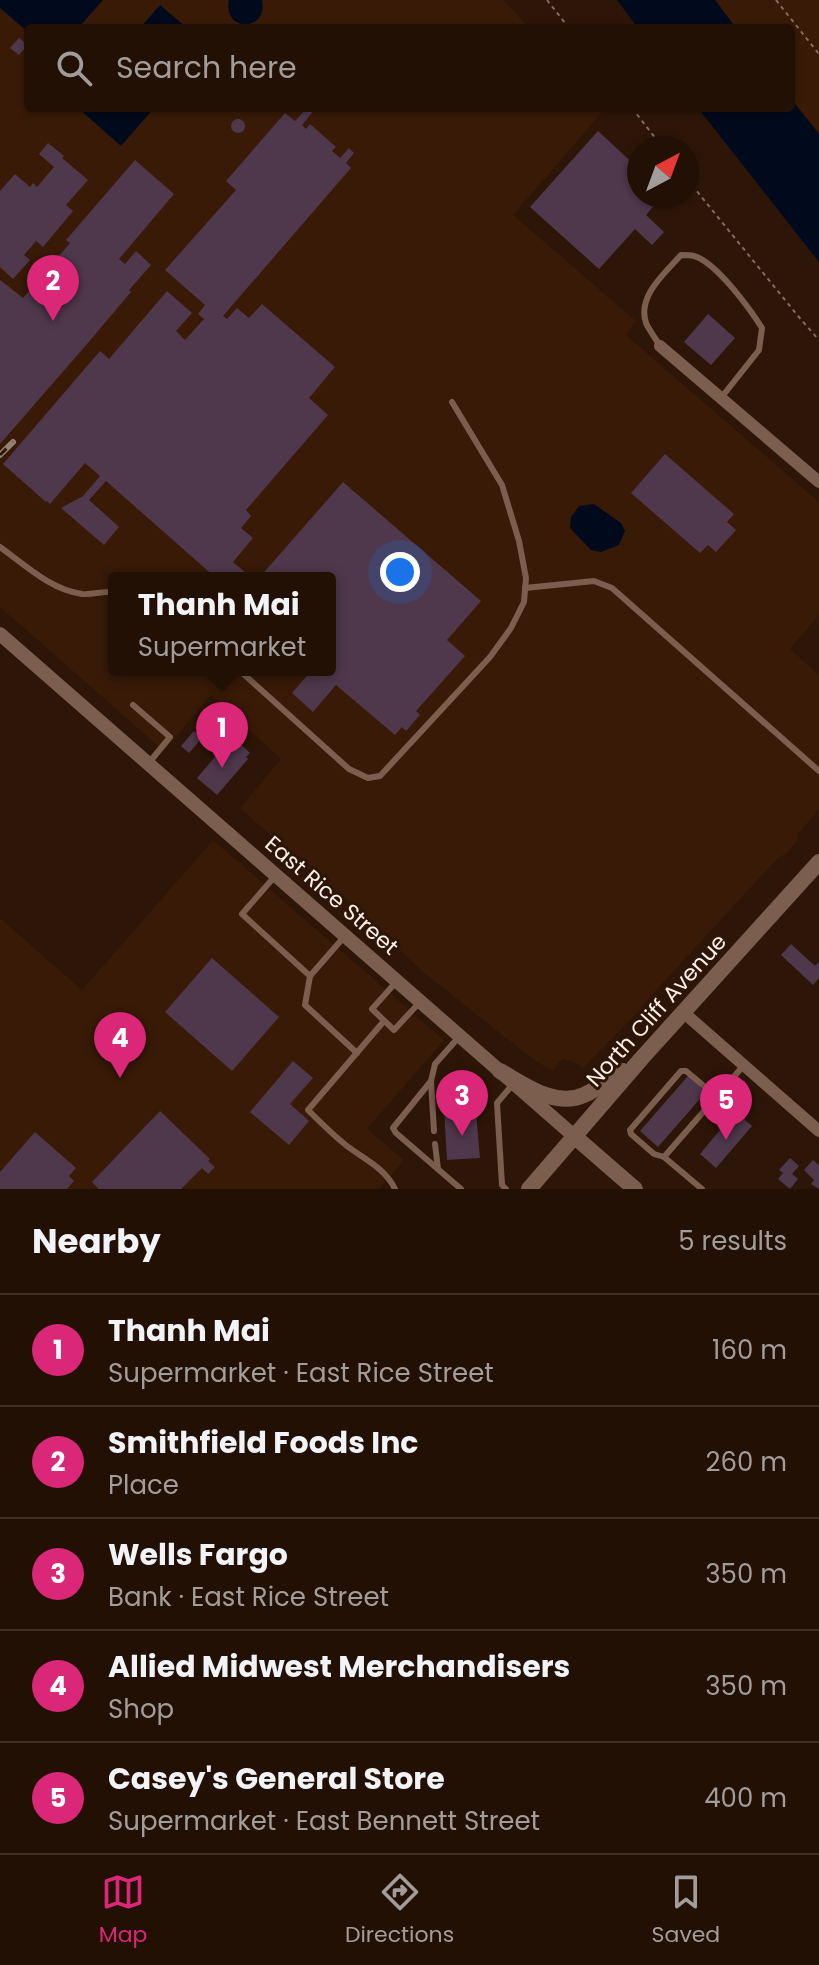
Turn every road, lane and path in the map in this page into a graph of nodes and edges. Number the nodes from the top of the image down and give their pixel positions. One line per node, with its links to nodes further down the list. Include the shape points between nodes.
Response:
1 (547, 0): 3 (path)
2 (776, 0): 4 (path)
3 (566, 24)
4 (819, 54)
5 (635, 112): 6 (path)
6 (654, 136)
7 (699, 194): 8 (path)
8 (819, 340)
9 (660, 346): 10 (street); 10 (lane, via 645,322 645,299 681,255 697,256 742,298 762,328 759,350)
10 (721, 398): 12 (street)
11 (452, 402): 14 (lane, via 502,485 519,541)
12 (819, 482)
13 (0, 547): 15 (lane, via 54,586 84,594)
14 (525, 588): 17 (lane, via 511,628 490,657 380,776 368,778 349,769); 20 (lane, via 594,581 612,588)
15 (108, 591)
16 (0, 634): 19 (street, East Rice Street)
17 (246, 676)
18 (133, 705): 19 (lane, via 170,737)
19 (148, 764): 22 (street, East Rice Street)
20 (819, 771)
21 (819, 862): 27 (main road, North Cliff Avenue)
22 (276, 875): 23 (street, East Rice Street); 24 (lane, via 242,914)
23 (345, 936): 24 (lane); 25 (street, East Rice Street)
24 (310, 976): 30 (lane, via 305,1005)
25 (397, 981): 26 (street, East Rice Street); 28 (lane, via 372,1009)
26 (420, 1001): 28 (lane, via 394,1030); 29 (street, East Rice Street)
27 (683, 1012): 31 (main road, North Cliff Avenue); 32 (street)
28 (384, 1021): 30 (lane)
29 (460, 1036): 33 (street, East Rice Street); 34 (lane, via 435,1064)
30 (357, 1053): 44 (lane, via 308,1110 375,1165)
31 (641, 1059): 33 (main road, via 576,1098 547,1095); 39 (main road, North Cliff Avenue)
32 (744, 1065): 36 (lane); 38 (street)
33 (500, 1071): 35 (street, East Rice Street)
34 (431, 1081): 37 (lane); 42 (lane, via 393,1128)
35 (514, 1083): 39 (street, East Rice Street); 43 (lane, via 497,1103)
36 (717, 1097): 41 (lane); 41 (lane, via 684,1070 671,1083 629,1132)
37 (434, 1131)
38 (819, 1131)
39 (574, 1136): 46 (main road, North Cliff Avenue); 47 (main road, East Rice Street)
40 (435, 1144): 42 (lane)
41 (664, 1157): 48 (lane)
42 (438, 1169): 45 (lane)
43 (502, 1188)
44 (395, 1189)
45 (461, 1189)
46 (529, 1189)
47 (635, 1189)
48 (702, 1189)

